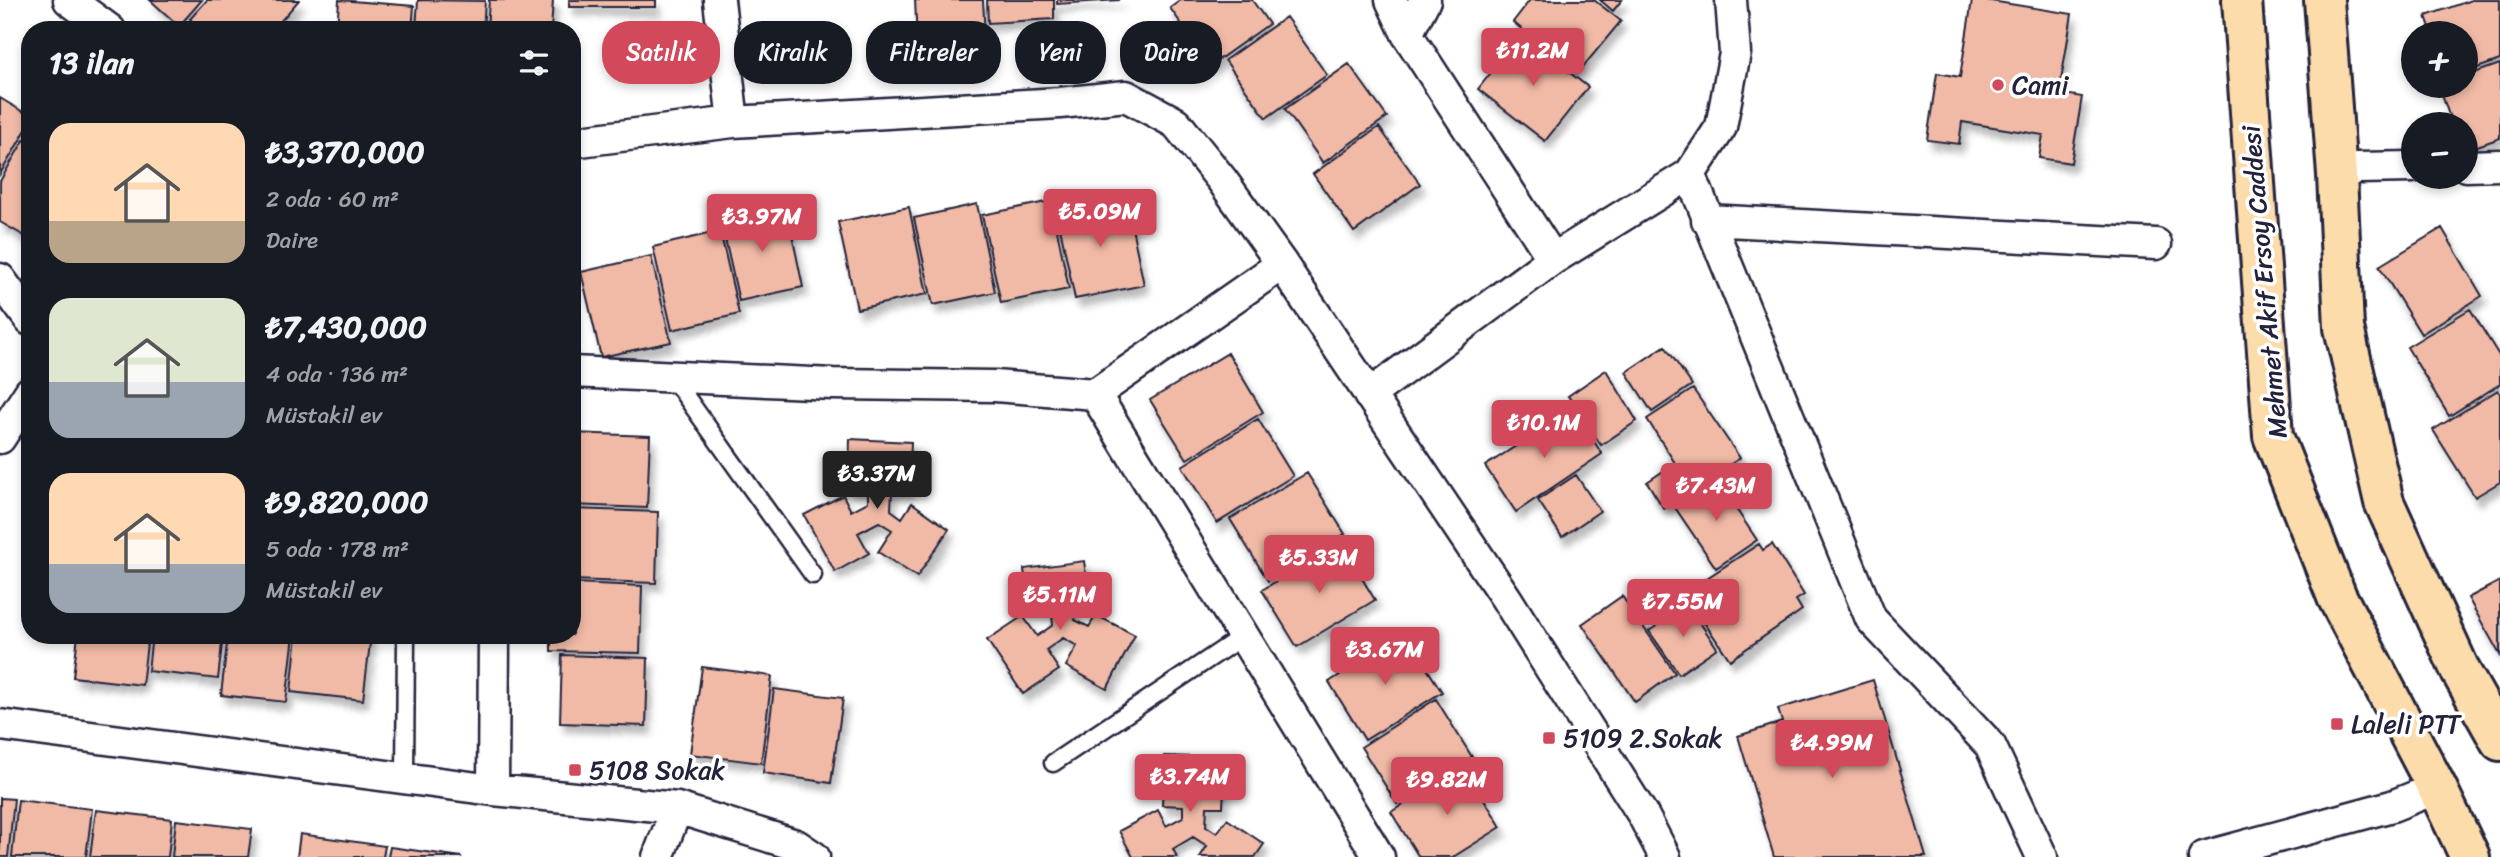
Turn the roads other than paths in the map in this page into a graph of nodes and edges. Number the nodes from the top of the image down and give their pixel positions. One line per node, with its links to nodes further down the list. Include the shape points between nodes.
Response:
1 (69, 0): 8 (street)
2 (719, 0): 10 (street)
3 (1391, 0): 9 (street)
4 (1425, 0): 9 (street)
5 (1731, 0): 15 (street, via 1735,53 1721,127)
6 (2242, 0): 37 (main road, Mehmet Akif Ersoy Caddesi, via 2273,436 2337,597)
7 (2324, 0): 16 (main road)
8 (98, 21)
9 (1407, 34): 19 (street)
10 (733, 122): 11 (street); 20 (street, via 1126,96 1176,123)
11 (581, 141)
12 (2500, 165): 13 (street)
13 (2478, 166)
14 (2401, 167): 16 (street, via 2357,168)
15 (1690, 174): 17 (street); 19 (street)
16 (2337, 174): 34 (main road, via 2344,328 2384,502 2461,672)
17 (1707, 220): 18 (street); 46 (street, via 1871,618 1990,745)
18 (2156, 244)
19 (1553, 259): 26 (street)
20 (1282, 264): 25 (street); 26 (street)
21 (0, 279): 22 (street)
22 (21, 308)
23 (581, 372): 24 (street)
24 (672, 377): 25 (street, via 995,386); 29 (lane)
25 (1095, 394): 30 (street)
26 (1369, 395): 40 (street, via 1506,598)
27 (21, 406): 28 (street)
28 (0, 438)
29 (813, 575)
30 (1243, 636): 35 (lane); 43 (street)
31 (406, 644): 36 (lane)
32 (494, 644): 38 (street)
33 (0, 725): 36 (street)
34 (2500, 740)
35 (1053, 763)
36 (405, 779): 38 (street)
37 (2437, 788): 47 (street, via 2392,806); 48 (main road, Mehmet Akif Ersoy Caddesi)
38 (493, 790): 39 (street)
39 (677, 808): 41 (street); 42 (street, via 796,845)
40 (1643, 815): 44 (street); 45 (street)
41 (658, 857)
42 (814, 857)
43 (1379, 857)
44 (1639, 857)
45 (1665, 857)
46 (2042, 857)
47 (2204, 857)
48 (2470, 857)

